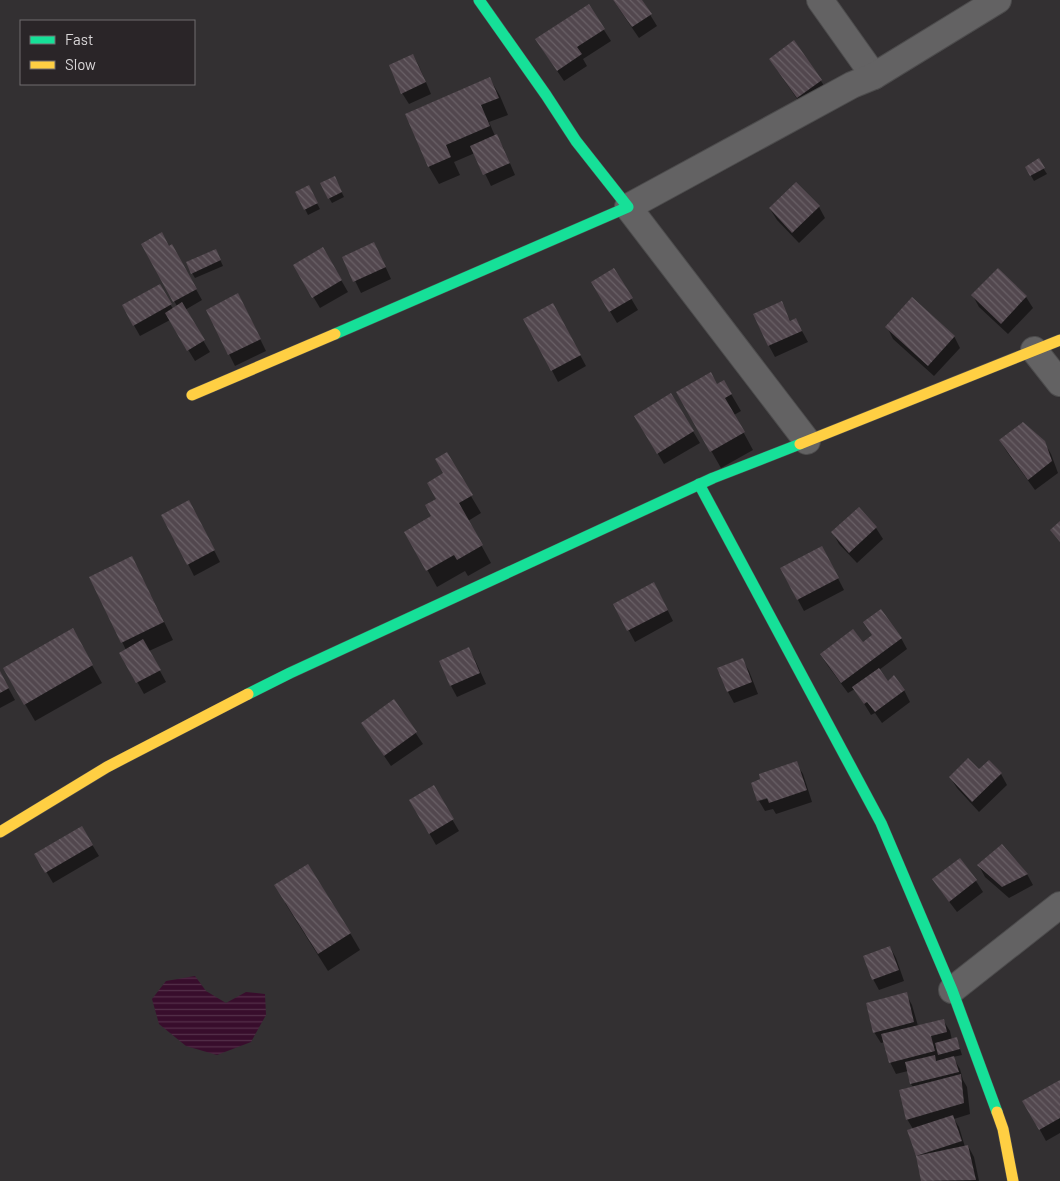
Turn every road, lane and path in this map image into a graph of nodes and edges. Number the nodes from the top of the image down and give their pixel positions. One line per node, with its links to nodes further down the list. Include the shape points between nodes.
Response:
1 (479, 0): 5 (street, via 576,141)
2 (820, 0): 4 (street)
3 (998, 0): 4 (street)
4 (874, 76): 5 (street)
5 (628, 207): 9 (street); 10 (street)
6 (1060, 340): 7 (street)
7 (1034, 350): 8 (street); 10 (street)
8 (1060, 383)
9 (192, 395)
10 (807, 441): 11 (street)
11 (699, 484): 12 (street, via 290,673 107,767); 14 (street, via 881,823)
12 (0, 832)
13 (1060, 905): 14 (street)
14 (952, 990): 15 (street, via 1003,1129)
15 (1013, 1181)

